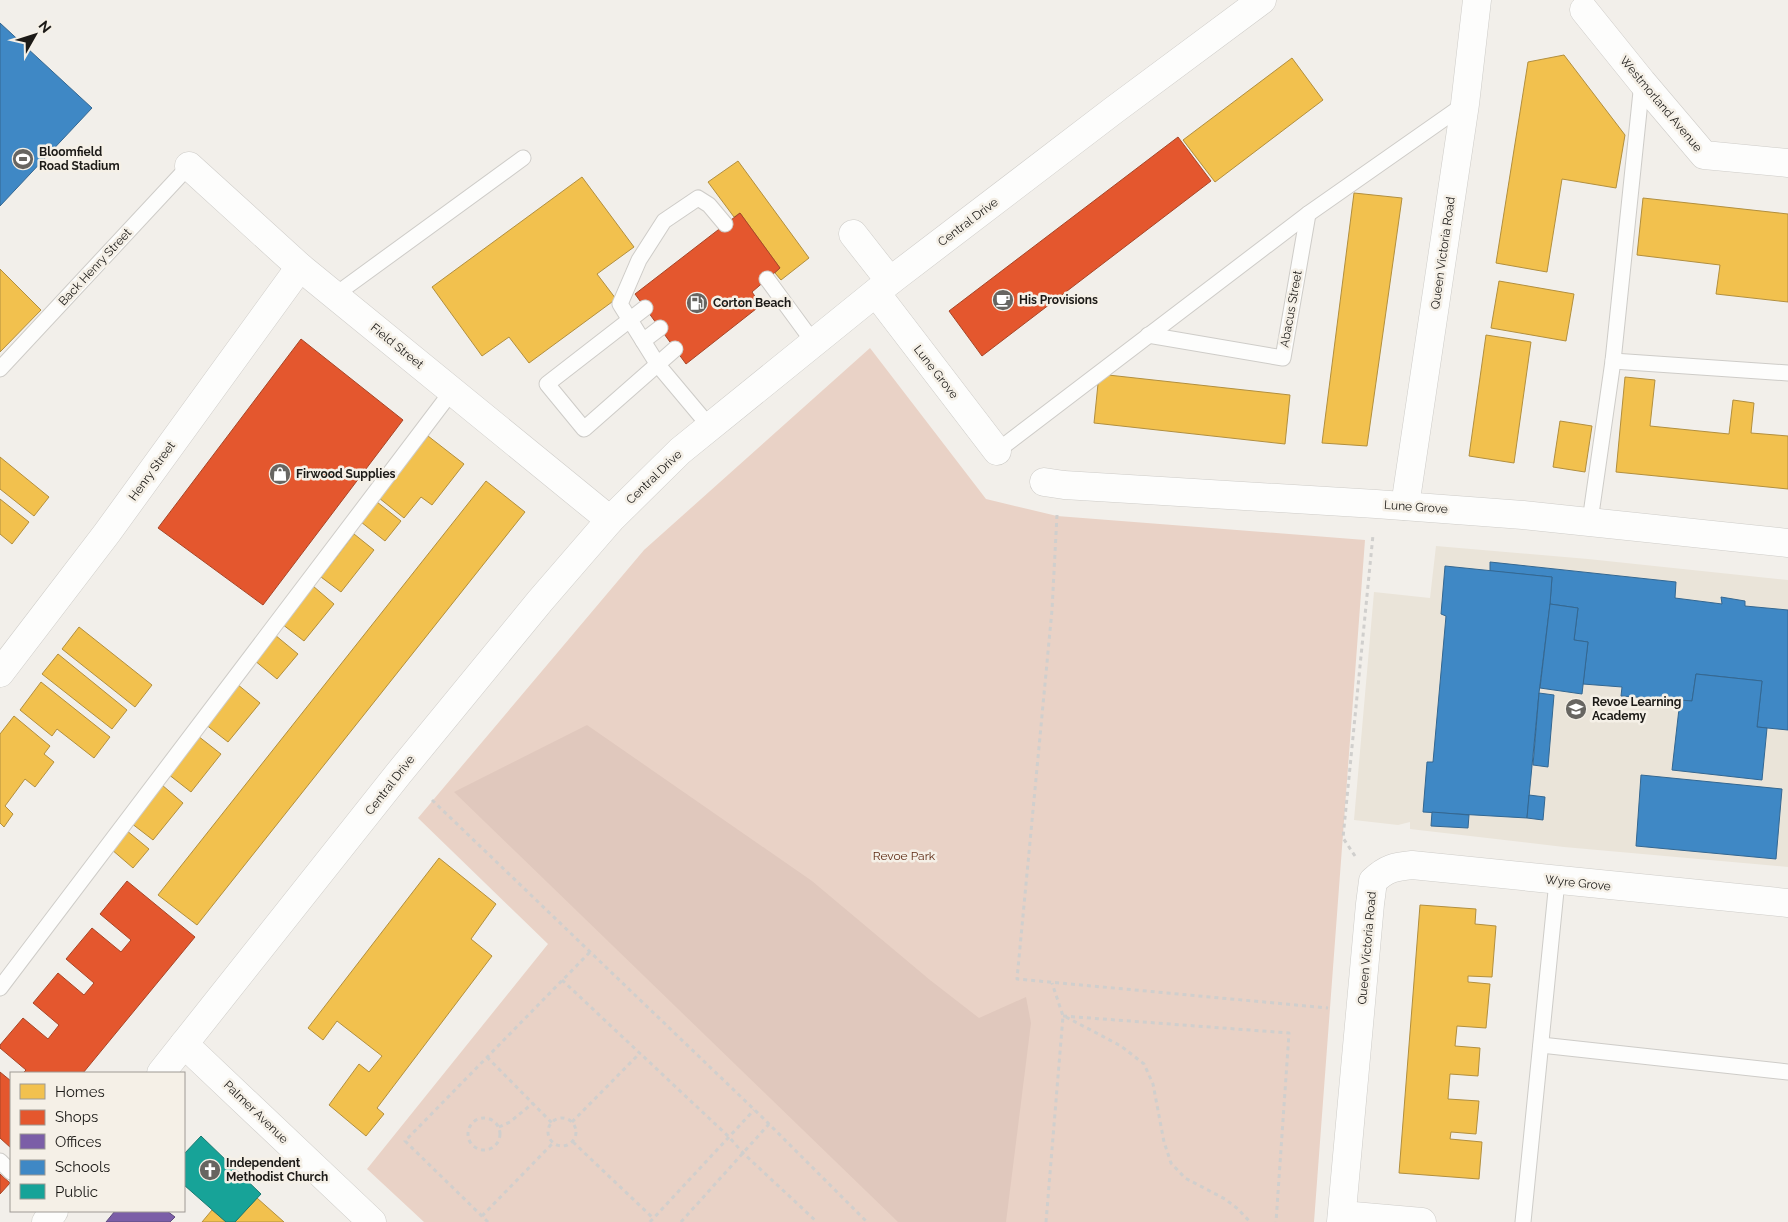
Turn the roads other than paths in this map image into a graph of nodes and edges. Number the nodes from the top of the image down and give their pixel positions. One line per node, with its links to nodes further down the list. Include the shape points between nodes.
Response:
1 (1262, 0): 14 (street, Central Drive)
2 (1477, 0): 5 (street, Queen Victoria Road)
3 (1591, 5): 4 (street, Westmorland Avenue)
4 (1642, 82): 7 (street, Westmorland Avenue, via 1704,155); 23 (lane)
5 (1465, 104): 9 (lane); 31 (street, Queen Victoria Road)
6 (523, 158): 15 (lane)
7 (1788, 163)
8 (189, 166): 12 (street, Field Street); 25 (lane, Back Henry Street)
9 (1308, 214): 19 (lane); 19 (lane, Abacus Street, via 1283,358)
10 (725, 224): 17 (lane, via 709,205 698,198 664,221 639,260 620,304)
11 (853, 234): 14 (street, Lune Grove)
12 (300, 267): 15 (street, Field Street); 35 (street, Henry Street, via 107,533)
13 (767, 279): 21 (lane)
14 (883, 287): 21 (street, Central Drive); 29 (street, Lune Grove)
15 (334, 296): 27 (street, Field Street)
16 (645, 308): 17 (lane)
17 (630, 320): 20 (lane); 24 (lane, via 547,384 584,429)
18 (660, 328): 20 (lane)
19 (1148, 335): 29 (lane)
20 (643, 341): 24 (lane)
21 (814, 343): 28 (street, Central Drive)
22 (676, 349): 24 (lane)
23 (1613, 361): 26 (lane); 33 (lane)
24 (658, 364): 28 (lane)
25 (0, 369)
26 (1788, 373)
27 (452, 391): 32 (street, Field Street); 39 (lane)
28 (710, 427): 32 (street, Central Drive, via 680,450)
29 (997, 451)
30 (1054, 484): 31 (street, Lune Grove)
31 (1405, 506): 33 (street, Lune Grove)
32 (610, 520): 40 (street, Central Drive, via 399,772)
33 (1590, 521): 34 (street, Lune Grove)
34 (1788, 543)
35 (0, 673)
36 (1557, 880): 37 (street, Wyre Grove, via 1412,866 1394,867); 38 (street, Wyre Grove); 41 (lane)
37 (1373, 881): 46 (street, Queen Victoria Road)
38 (1788, 903)
39 (0, 988)
40 (184, 1044): 42 (street, Central Drive); 47 (street, Palmer Avenue)
41 (1541, 1045): 43 (lane); 49 (lane)
42 (162, 1072)
43 (1788, 1072)
44 (0, 1161): 45 (lane)
45 (10, 1171)
46 (1342, 1218): 48 (street)
47 (372, 1222)
48 (1422, 1222)
49 (1523, 1222)

